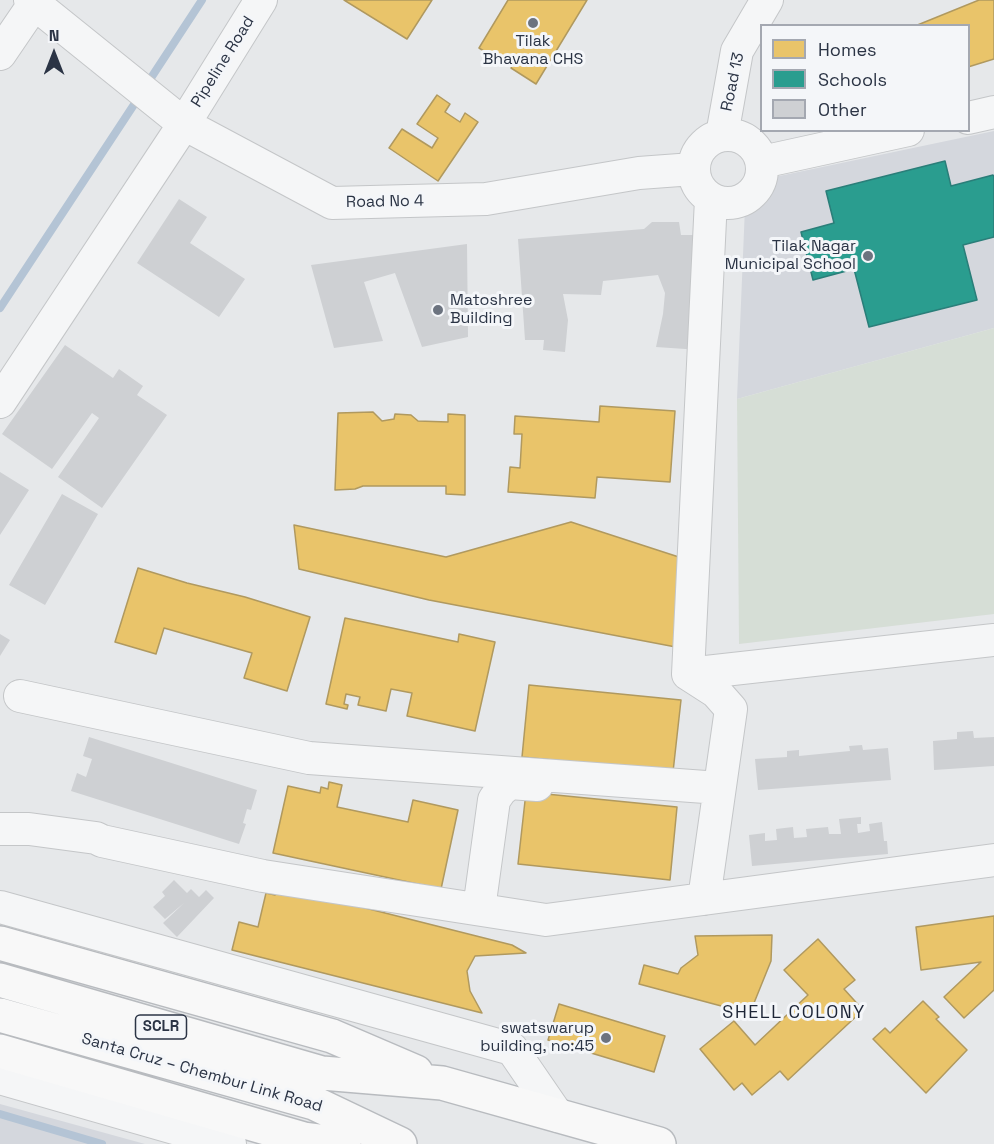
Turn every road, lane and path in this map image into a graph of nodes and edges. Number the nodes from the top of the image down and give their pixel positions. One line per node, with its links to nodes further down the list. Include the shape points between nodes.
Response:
1 (261, 0): 7 (street, Pipeline Road)
2 (766, 0): 9 (street, Road 13, via 737,51)
3 (32, 2): 4 (street); 7 (street, Road No 4)
4 (0, 54)
5 (994, 112): 6 (street)
6 (970, 118)
7 (178, 119): 11 (street, Road No 4, via 332,203 486,200 639,173); 13 (street, Pipeline Road)
8 (899, 132): 10 (street)
9 (722, 135): 10 (street, via 743,137 752,143); 11 (street, via 701,147)
10 (762, 162): 12 (street, via 760,183 746,199 734,203)
11 (693, 170): 12 (street, via 702,191)
12 (711, 199): 15 (street)
13 (0, 402)
14 (994, 640): 15 (street)
15 (688, 674): 17 (street, via 716,692 731,709)
16 (20, 696): 17 (street, via 309,758)
17 (719, 793): 20 (street); 22 (street, via 510,783 494,801)
18 (0, 829): 22 (street, via 96,838 263,876)
19 (994, 860): 20 (street)
20 (704, 899): 22 (street, via 546,920)
21 (0, 907): 29 (street, via 512,1049)
22 (479, 909)
23 (0, 943): 28 (highway, via 332,1036)
24 (0, 980): 28 (highway, Santa Cruz – Chembur Link Road / SCLR, via 322,1073)
25 (0, 1015): 32 (highway, Santa Cruz – Chembur Link Road / SCLR, via 314,1103)
26 (0, 1051): 31 (highway, via 304,1139)
27 (0, 1078): 30 (street)
28 (442, 1083): 29 (highway, Santa Cruz – Chembur Link Road / SCLR)
29 (558, 1116): 33 (highway, Santa Cruz – Chembur Link Road / SCLR)
30 (230, 1144)
31 (344, 1144)
32 (400, 1144)
33 (659, 1144)

